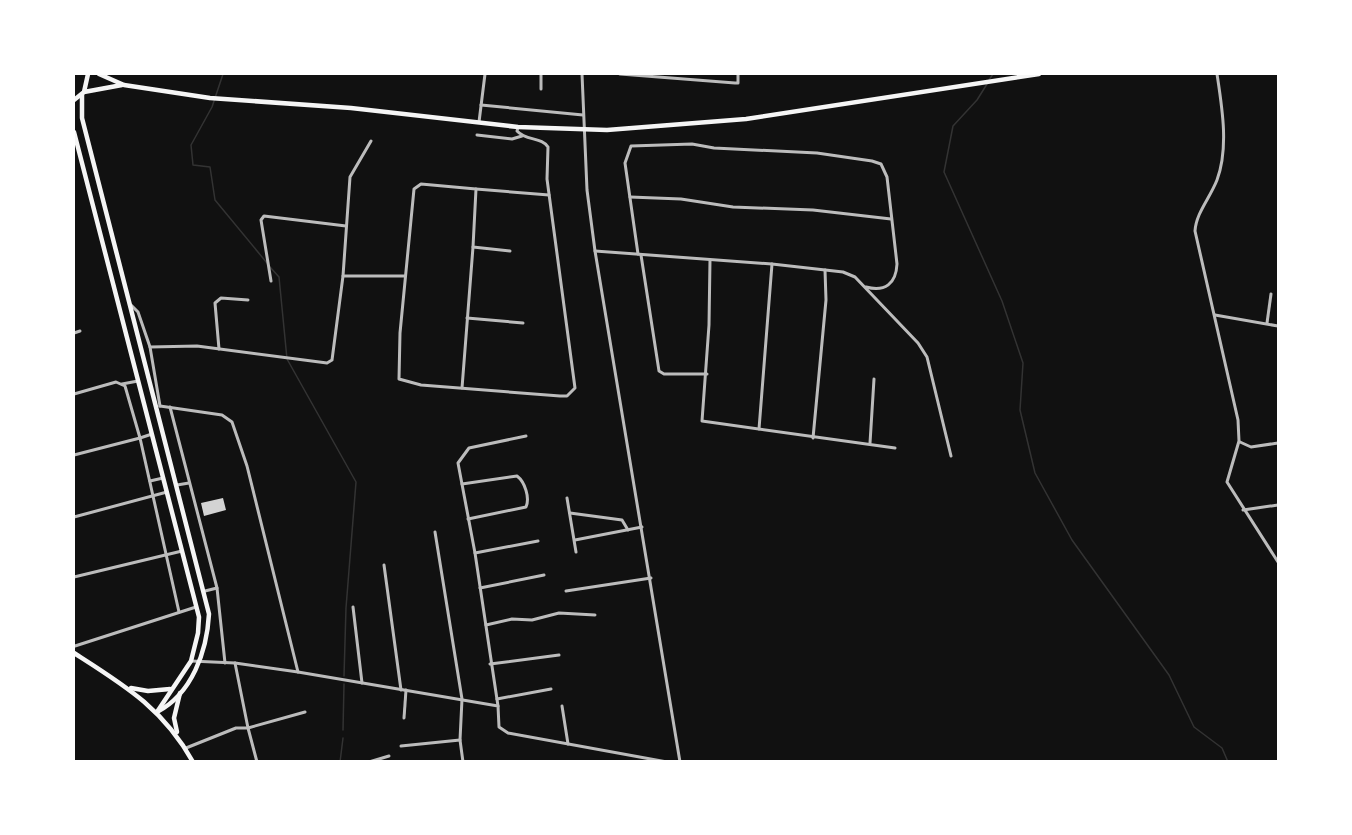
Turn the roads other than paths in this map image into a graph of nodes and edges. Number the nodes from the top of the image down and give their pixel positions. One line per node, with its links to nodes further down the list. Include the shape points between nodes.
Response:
1 (88, 74): 12 (main road)
2 (99, 74): 10 (main road)
3 (485, 74): 14 (street)
4 (541, 74): 11 (street)
5 (582, 74): 15 (street)
6 (620, 74): 7 (street, via 738,83)
7 (738, 74)
8 (1039, 74): 18 (main road, via 710,123)
9 (1217, 74): 42 (street, via 1222,113 1220,169 1195,231)
10 (124, 85): 12 (main road); 16 (main road, via 210,98)
11 (541, 89)
12 (83, 94): 13 (main road); 41 (main road, via 82,118)
13 (74, 100)
14 (481, 105): 15 (street); 16 (street)
15 (582, 115): 18 (street)
16 (479, 122): 17 (main road)
17 (518, 127): 18 (main road); 21 (street)
18 (583, 130): 30 (street)
19 (74, 132): 53 (main road)
20 (477, 135): 21 (street, via 512,139)
21 (522, 136): 24 (street, via 547,144)
22 (371, 141): 27 (street, via 350,177)
23 (476, 189): 24 (street); 28 (street); 36 (street, via 421,184 414,189)
24 (549, 195): 55 (street, via 575,388 567,396)
25 (630, 197): 26 (street); 26 (street, via 625,163 631,146 692,144 817,153 881,164 887,180); 31 (street)
26 (891, 219): 38 (street, via 896,275 885,288)
27 (346, 226): 35 (street); 37 (street, via 264,216 261,229)
28 (473, 247): 29 (street); 43 (street)
29 (510, 251)
30 (595, 251): 31 (street); 83 (street)
31 (639, 254): 32 (street); 51 (street, via 659,371)
32 (710, 260): 33 (street); 51 (street)
33 (772, 264): 34 (street); 59 (street)
34 (825, 270): 38 (street, via 850,274); 63 (street, via 826,300)
35 (343, 276): 36 (street); 50 (street, via 330,362)
36 (405, 276): 55 (street, via 399,379)
37 (271, 281)
38 (866, 287): 69 (street, via 927,357)
39 (1271, 294): 45 (street)
40 (248, 300): 50 (street, via 221,298 215,303)
41 (129, 304): 49 (street, via 138,312); 57 (main road)
42 (1214, 315): 45 (street); 64 (street)
43 (467, 318): 44 (street); 55 (street)
44 (523, 322)
45 (1268, 323): 46 (street)
46 (1278, 326)
47 (80, 331): 48 (street)
48 (74, 333)
49 (150, 347): 50 (street); 57 (street)
50 (219, 349)
51 (707, 374): 59 (street, via 702,421)
52 (874, 379): 66 (street)
53 (138, 381): 54 (street); 60 (main road)
54 (122, 384): 56 (street, via 116,382); 62 (street)
55 (462, 389)
56 (74, 394)
57 (158, 406): 58 (street); 74 (main road)
58 (170, 407): 72 (street); 114 (street, via 222,415 232,422 247,466)
59 (759, 429): 63 (street)
60 (152, 434): 62 (street); 70 (main road)
61 (526, 436): 73 (street, via 469,448 458,463)
62 (140, 438): 68 (street); 71 (street)
63 (813, 438): 66 (street)
64 (1239, 441): 65 (street, via 1251,447); 79 (street, via 1226,478)
65 (1278, 443)
66 (869, 444): 67 (street)
67 (896, 448)
68 (74, 455)
69 (951, 456)
70 (163, 478): 71 (street); 75 (main road)
71 (150, 481): 76 (street)
72 (189, 483): 74 (street); 97 (street)
73 (462, 484): 82 (street); 82 (street, via 517,476 523,481 528,502 526,507)
74 (177, 485): 99 (main road)
75 (167, 492): 76 (street); 88 (main road)
76 (154, 496): 81 (street); 91 (street)
77 (567, 498): 80 (street)
78 (1278, 505): 79 (street)
79 (1243, 510): 92 (street)
80 (570, 513): 84 (street, via 622,520); 86 (street)
81 (74, 517)
82 (468, 519): 89 (street)
83 (642, 527): 84 (street); 96 (street)
84 (628, 530): 86 (street)
85 (435, 532): 122 (street)
86 (575, 540): 90 (street)
87 (538, 541): 89 (street)
88 (182, 551): 91 (street); 101 (main road)
89 (475, 552): 98 (street)
90 (576, 552)
91 (166, 555): 95 (street); 103 (street)
92 (1278, 562)
93 (384, 565): 119 (street)
94 (544, 575): 98 (street)
95 (74, 577)
96 (651, 578): 100 (street); 141 (street)
97 (217, 588): 99 (street); 111 (street)
98 (480, 588): 105 (street)
99 (205, 591): 110 (main road, via 208,633)
100 (566, 591)
101 (196, 607): 103 (street); 109 (main road, via 198,633)
102 (353, 607): 115 (street)
103 (179, 612): 106 (street)
104 (595, 615): 105 (street, via 559,613)
105 (486, 625): 113 (street)
106 (74, 644): 107 (street)
107 (75, 654): 116 (main road)
108 (559, 655): 113 (street)
109 (191, 661): 110 (street); 117 (main road)
110 (201, 662): 111 (street); 121 (main road)
111 (225, 663): 112 (street)
112 (235, 663): 114 (street); 129 (street)
113 (490, 664): 123 (street)
114 (298, 672): 115 (street)
115 (362, 683): 119 (street)
116 (126, 686): 117 (main road, via 148,692); 126 (main road)
117 (171, 688): 126 (main road)
118 (551, 689): 123 (street)
119 (401, 690): 120 (street)
120 (406, 690): 122 (street); 128 (street)
121 (180, 691): 126 (main road); 130 (main road, via 174,718)
122 (462, 699): 124 (street); 131 (street)
123 (497, 699): 124 (street)
124 (498, 706): 132 (street, via 502,731)
125 (562, 706): 132 (street)
126 (157, 712): 130 (main road)
127 (305, 712): 129 (street)
128 (404, 718)
129 (248, 728): 134 (street, via 236,728); 137 (street)
130 (178, 737): 134 (main road)
131 (460, 740): 133 (street); 139 (street)
132 (568, 744): 140 (street)
133 (400, 746)
134 (186, 748): 136 (main road)
135 (389, 756): 138 (street)
136 (193, 762)
137 (257, 762)
138 (369, 762)
139 (463, 762)
140 (667, 762)
141 (680, 762)

